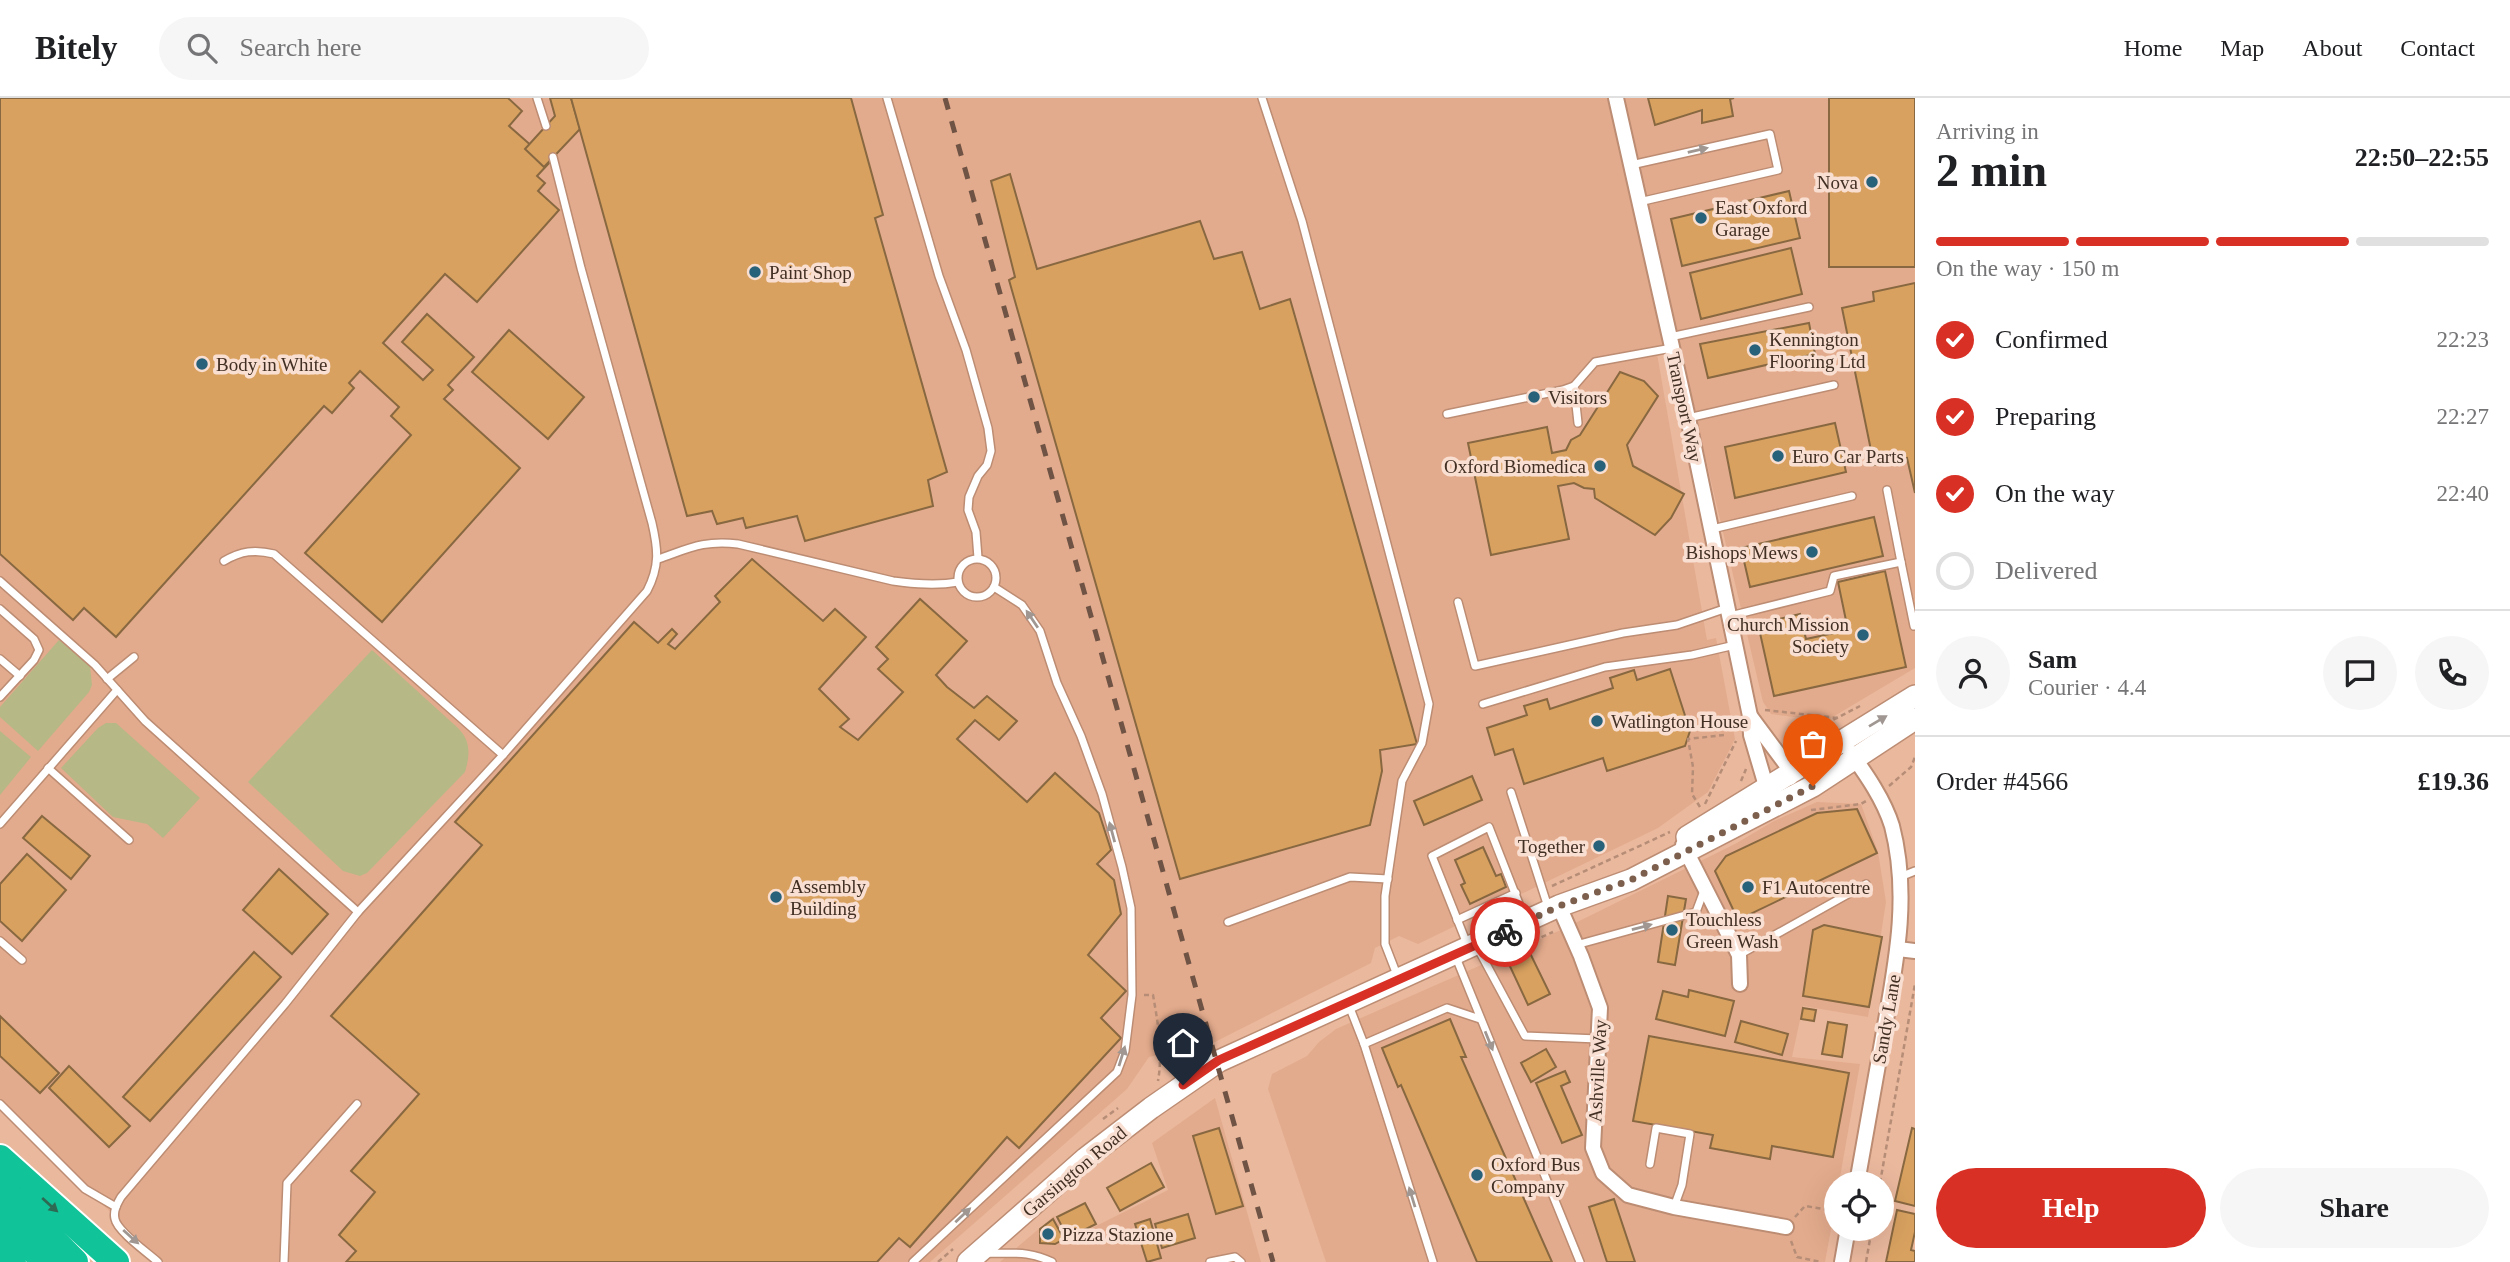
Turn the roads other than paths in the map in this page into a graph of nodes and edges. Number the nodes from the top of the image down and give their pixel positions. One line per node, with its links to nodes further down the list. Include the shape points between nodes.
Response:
1 (537, 98): 5 (lane)
2 (887, 98): 19 (lane, via 988,428 991,451 969,496)
3 (1262, 98): 53 (lane, via 1301,221 1429,704 1422,743 1402,781)
4 (1616, 98): 7 (street, Transport Way)
5 (546, 126)
6 (553, 157): 20 (lane)
7 (1631, 165): 8 (street, Transport Way); 8 (lane, one-way to 8, via 1770,134 1778,170)
8 (1639, 202): 10 (street, Transport Way)
9 (1809, 307): 10 (lane)
10 (1671, 343): 12 (lane, via 1595,362); 14 (street, Transport Way)
11 (1834, 385): 14 (lane)
12 (1574, 386): 13 (lane); 15 (lane)
13 (1447, 414)
14 (1688, 418): 18 (street, Transport Way)
15 (1578, 423)
16 (1887, 490): 22 (lane)
17 (1852, 496): 18 (lane)
18 (1712, 529): 28 (street, Transport Way)
19 (978, 558): 24 (lane, via 962,565); 25 (lane, via 994,568)
20 (658, 559): 24 (lane, via 698,544 719,542 893,581); 42 (lane, via 647,591)
21 (224, 561): 42 (lane, via 236,553 274,554)
22 (1901, 562): 28 (lane, via 1833,576 1830,590); 29 (lane)
23 (0, 581): 34 (lane)
24 (958, 582): 25 (lane, via 974,597 986,595)
25 (994, 587): 94 (lane, one-way to 25, via 1117,1072 1125,1051 1132,995 1131,908 1101,794 1040,631 1022,605)
26 (1458, 602): 28 (lane, via 1475,666)
27 (0, 609): 33 (lane, via 34,639 39,650)
28 (1729, 612): 30 (street, Transport Way)
29 (1914, 626)
30 (1735, 645): 38 (lane, via 1605,667); 39 (street, Transport Way)
31 (134, 657): 34 (lane)
32 (0, 659): 33 (lane)
33 (20, 676): 37 (lane)
34 (107, 679): 35 (lane)
35 (117, 690): 43 (lane); 58 (lane, via 145,721)
36 (1915, 696): 41 (main road, one-way to 36, via 1875,723)
37 (0, 697)
38 (1483, 704)
39 (1750, 716): 44 (street, Transport Way); 45 (street, Transport Way)
40 (1915, 719): 41 (main road)
41 (1849, 750): 44 (main road); 47 (main road); 52 (street, Sandy Lane, via 1891,823)
42 (503, 755): 58 (lane)
43 (48, 768): 48 (lane); 49 (lane)
44 (1791, 771): 45 (main road); 47 (street)
45 (1766, 786): 47 (street); 50 (main road)
46 (1511, 792): 57 (lane)
47 (1795, 806): 50 (main road)
48 (0, 824)
49 (129, 840)
50 (1683, 846): 55 (street); 57 (main road, Garsington Road)
51 (1915, 871): 52 (lane)
52 (1900, 877): 64 (street, Sandy Lane)
53 (1388, 879): 60 (lane, via 1350,877); 69 (lane, via 1385,944)
54 (1866, 884): 67 (lane)
55 (1705, 888): 63 (lane, one-way to 55, via 1696,912); 67 (street)
56 (1516, 893): 59 (lane); 59 (lane, via 1489,827 1432,856); 61 (lane)
57 (1563, 910): 61 (main road, Garsington Road); 63 (street, Ashville Way)
58 (358, 912): 81 (lane)
59 (1457, 920): 66 (lane)
60 (1228, 922)
61 (1527, 922): 66 (main road, Garsington Road)
62 (0, 941): 68 (lane)
63 (1577, 945): 73 (street, Ashville Way, via 1600,1008)
64 (1898, 949): 65 (street); 79 (street, Sandy Lane)
65 (1915, 951)
66 (1471, 952): 69 (main road, Garsington Road); 72 (lane); 73 (lane, via 1525,1036)
67 (1739, 955): 70 (street)
68 (22, 960)
69 (1399, 980): 71 (main road, Garsington Road)
70 (1740, 984)
71 (1348, 1002): 74 (lane); 87 (main road, Garsington Road, via 1219,1060 1086,1158)
72 (1480, 1020): 74 (lane, via 1447,1008); 99 (lane, one-way to 99)
73 (1598, 1039): 82 (street, Ashville Way, via 1593,1148 1603,1173 1628,1195)
74 (1364, 1044): 98 (lane, one-way to 74)
75 (0, 1104): 81 (lane, via 85,1189)
76 (357, 1104): 93 (lane, via 287,1183)
77 (0, 1158): 91 (highway, one-way to 91)
78 (1650, 1164): 82 (lane, via 1656,1128 1690,1135)
79 (1859, 1171)
80 (0, 1186): 90 (highway)
81 (116, 1207): 92 (lane, one-way to 92, via 118,1226)
82 (1674, 1207): 84 (street, Ashville Way)
83 (0, 1216): 89 (highway)
84 (1786, 1227)
85 (1846, 1241): 100 (street)
86 (0, 1247): 88 (highway)
87 (973, 1257): 95 (lane, via 1011,1252)
88 (13, 1262)
89 (45, 1262)
90 (75, 1262)
91 (116, 1262)
92 (158, 1262)
93 (284, 1262)
94 (913, 1262)
95 (1052, 1262)
96 (1210, 1262): 97 (lane, via 1235,1257)
97 (1241, 1262)
98 (1433, 1262)
99 (1580, 1262)
100 (1842, 1262)

